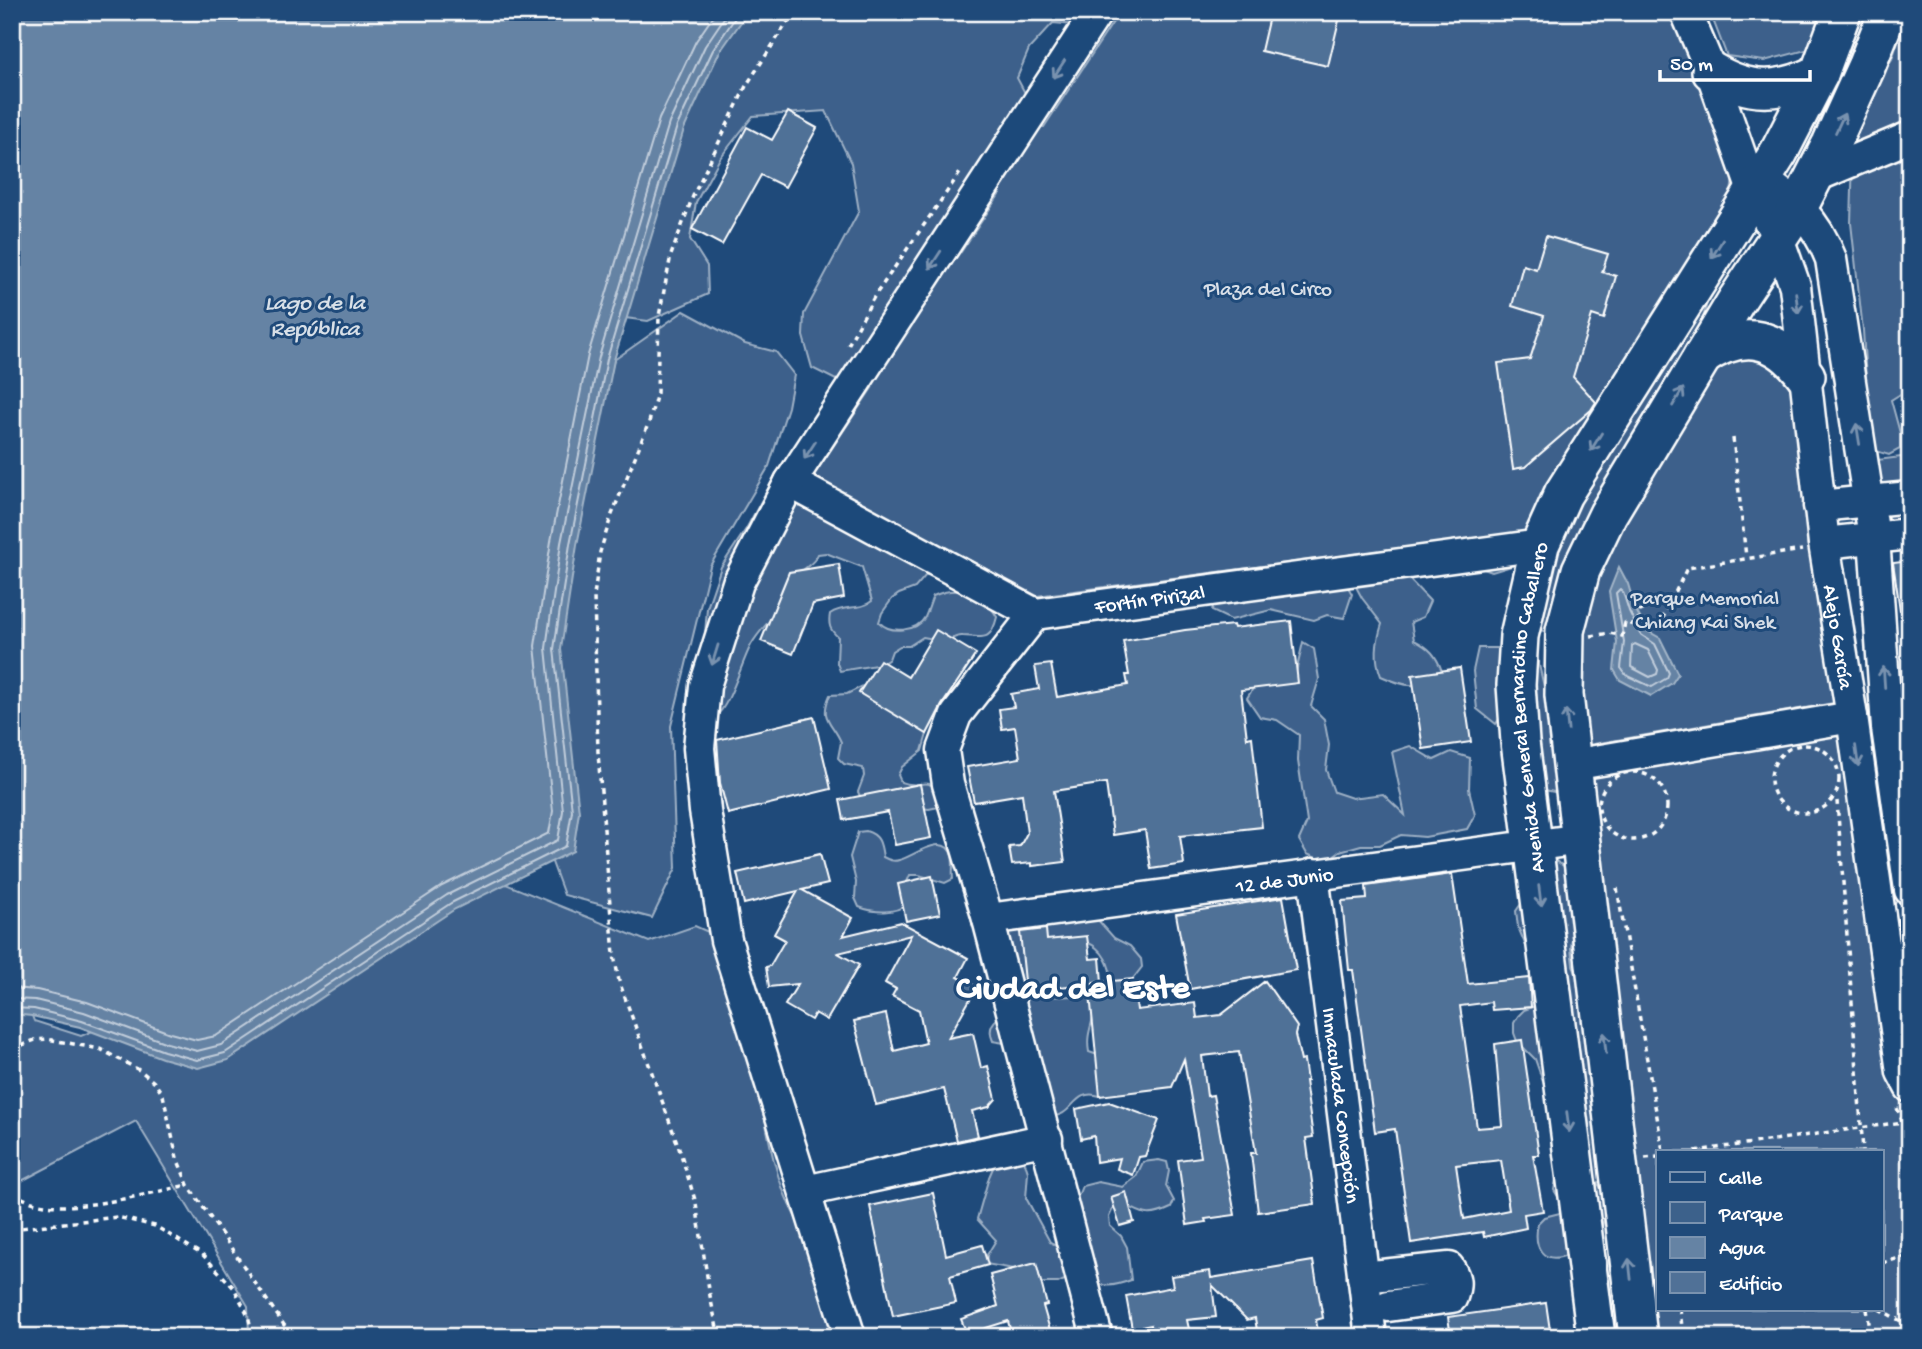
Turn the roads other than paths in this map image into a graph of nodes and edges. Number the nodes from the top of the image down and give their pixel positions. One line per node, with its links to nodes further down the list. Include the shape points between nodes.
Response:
1 (1097, 12): 13 (street, one-way to 13)
2 (1686, 12): 5 (street)
3 (1842, 12): 6 (main road, Avenida General Bernardino Caballero)
4 (1888, 12): 9 (main road, Avenida General Bernardino Caballero, one-way to 4)
5 (1711, 71): 6 (main road, via 1746,87 1765,89); 8 (street)
6 (1819, 74): 8 (main road, Avenida General Bernardino Caballero, via 1794,126)
7 (1910, 137): 9 (street)
8 (1754, 179): 9 (street, Alejo García); 10 (street, Alejo García); 19 (main road, Avenida General Bernardino Caballero, one-way to 19, via 1563,495)
9 (1806, 192): 10 (main road, Avenida General Bernardino Caballero); 15 (street, Alejo García, one-way to 9, via 1831,259)
10 (1778, 238): 11 (main road, Avenida General Bernardino Caballero); 12 (street, Alejo García, one-way to 12, via 1795,286)
11 (1703, 356): 12 (main road, via 1720,345 1759,340 1778,347); 23 (main road, Avenida General Bernardino Caballero, one-way to 11, via 1564,695 1565,631 1581,570 1608,514)
12 (1805, 376): 16 (street, Alejo García)
13 (790, 482): 21 (street); 31 (street, one-way to 31, via 738,583 705,687 699,748 726,940)
14 (1910, 497): 15 (street)
15 (1869, 501): 16 (street); 18 (street, Alejo García)
16 (1819, 506): 20 (street, Alejo García)
17 (1910, 534): 18 (street)
18 (1874, 537): 20 (street); 27 (street, Alejo García, one-way to 18, via 1887,728)
19 (1540, 545): 21 (street, Fortín Pirizal); 25 (main road, Avenida General Bernardino Caballero, via 1519,636 1516,685)
20 (1824, 545): 22 (street, Alejo García)
21 (1035, 614): 28 (street, via 956,715 943,750 948,784)
22 (1852, 717): 23 (street); 29 (street, Alejo García, one-way to 29, via 1902,1072)
23 (1572, 765): 24 (main road, Avenida General Bernardino Caballero)
24 (1599, 836): 25 (street, 12 de Junio); 38 (main road, Avenida General Bernardino Caballero, one-way to 24)
25 (1534, 845): 26 (street, 12 de Junio); 37 (main road, Avenida General Bernardino Caballero, one-way to 37)
26 (1313, 874): 28 (street, 12 de Junio); 32 (street, Inmaculada Concepción)
27 (1910, 890)
28 (988, 919): 30 (street)
29 (1910, 1087)
30 (1047, 1139): 31 (street); 35 (street)
31 (805, 1191): 34 (street)
32 (1363, 1277): 33 (street, via 1448,1268 1453,1274 1452,1297); 36 (street, Inmaculada Concepción)
33 (1388, 1306)
34 (850, 1337)
35 (1097, 1337)
36 (1371, 1337)
37 (1596, 1337)
38 (1638, 1337)

